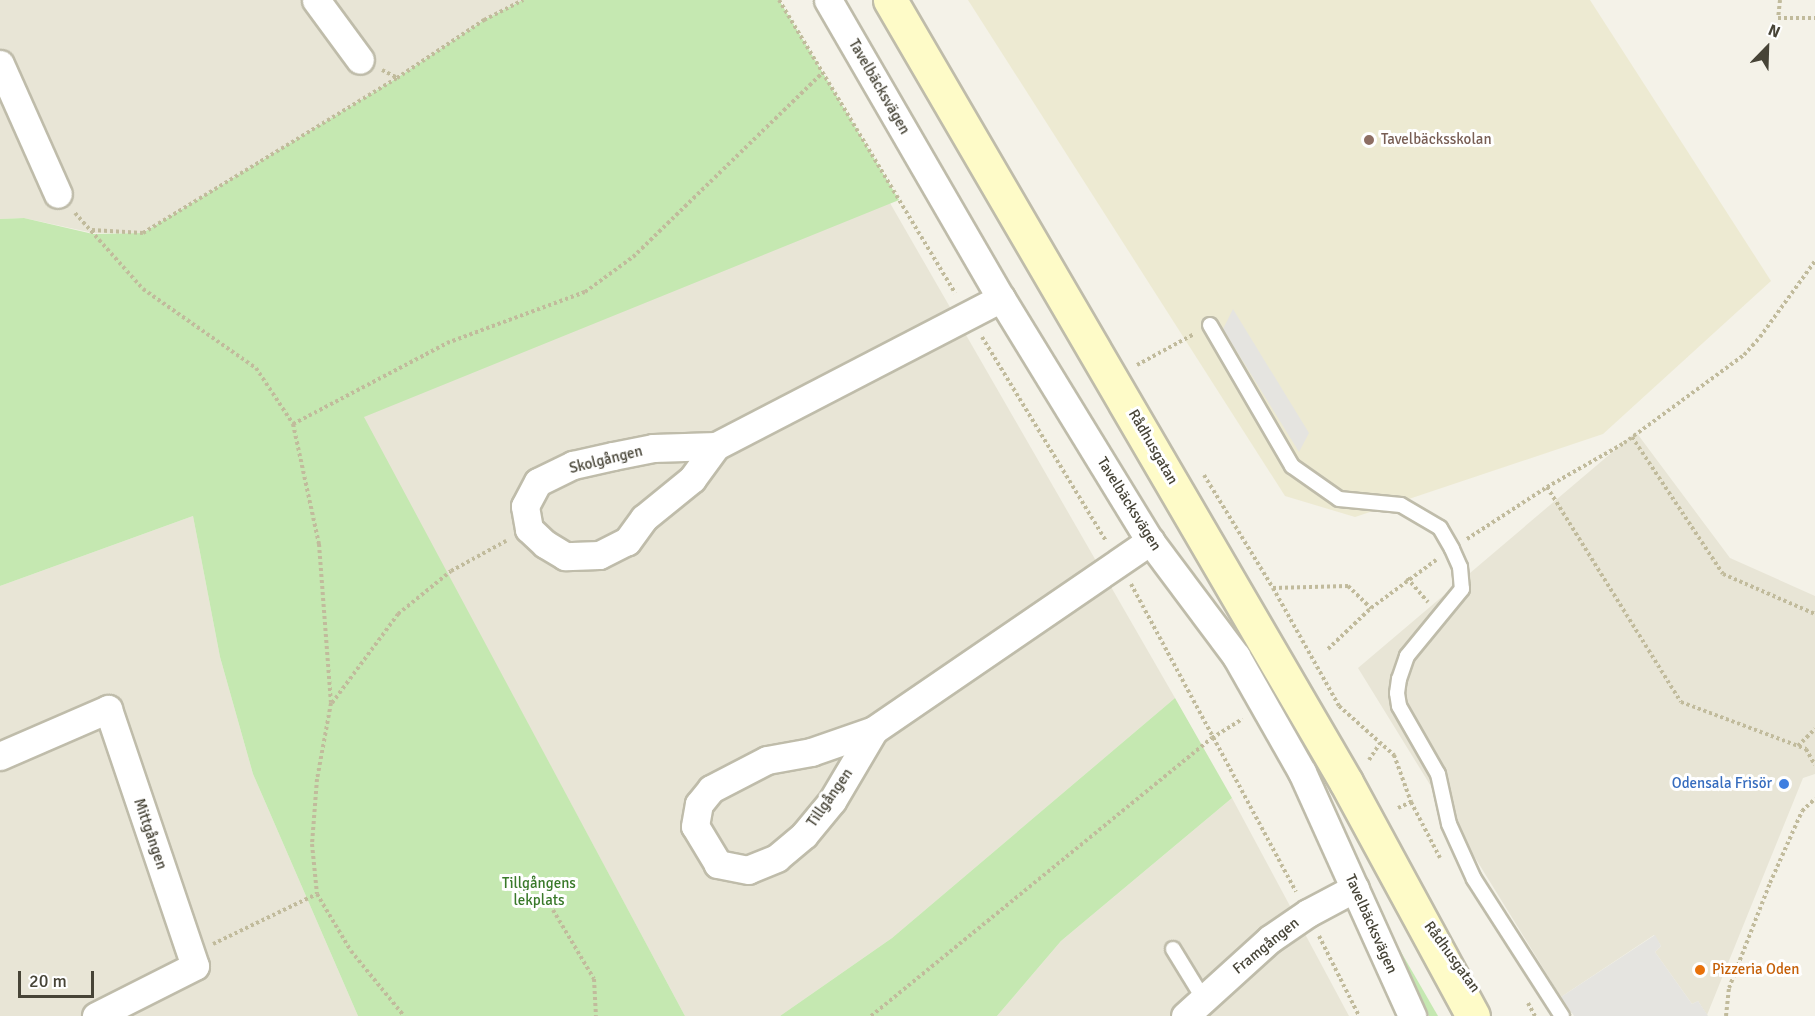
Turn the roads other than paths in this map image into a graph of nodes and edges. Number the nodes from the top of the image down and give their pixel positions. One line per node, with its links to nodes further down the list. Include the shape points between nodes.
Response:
1 (316, 0): 4 (street)
2 (828, 0): 7 (street, Tavelbäcksvägen)
3 (890, 0): 14 (main road, Rådhusgatan, via 1252,618)
4 (360, 60)
5 (0, 64): 6 (street)
6 (58, 194)
7 (1001, 298): 9 (street, Skolgången); 10 (street, Tavelbäcksvägen)
8 (1210, 325): 21 (lane, via 1292,466 1339,500 1401,505 1440,528 1452,549 1460,567 1462,589 1407,656 1396,693 1399,706 1438,774 1449,824 1474,879)
9 (716, 447): 9 (street, Skolgången, via 653,448 573,465 538,482 525,506 529,529 565,556 598,555 627,541 644,518 692,479)
10 (1150, 541): 11 (street, Tillgången); 13 (street, Tavelbäcksvägen, via 1236,656 1302,772)
11 (874, 730): 11 (street, Tillgången, via 811,752 767,760 711,789 699,804 695,826 718,864 748,870 777,858 832,801)
12 (0, 756): 17 (street, Mittgången, via 108,709 195,966)
13 (1355, 888): 16 (street, Framgången, via 1270,939); 18 (street, Tavelbäcksvägen)
14 (1409, 897): 19 (main road, Rådhusgatan); 20 (main road, Rådhusgatan)
15 (1173, 949): 16 (lane)
16 (1194, 1007)
17 (96, 1016)
18 (1412, 1016)
19 (1473, 1016)
20 (1496, 1016)
21 (1562, 1016)

